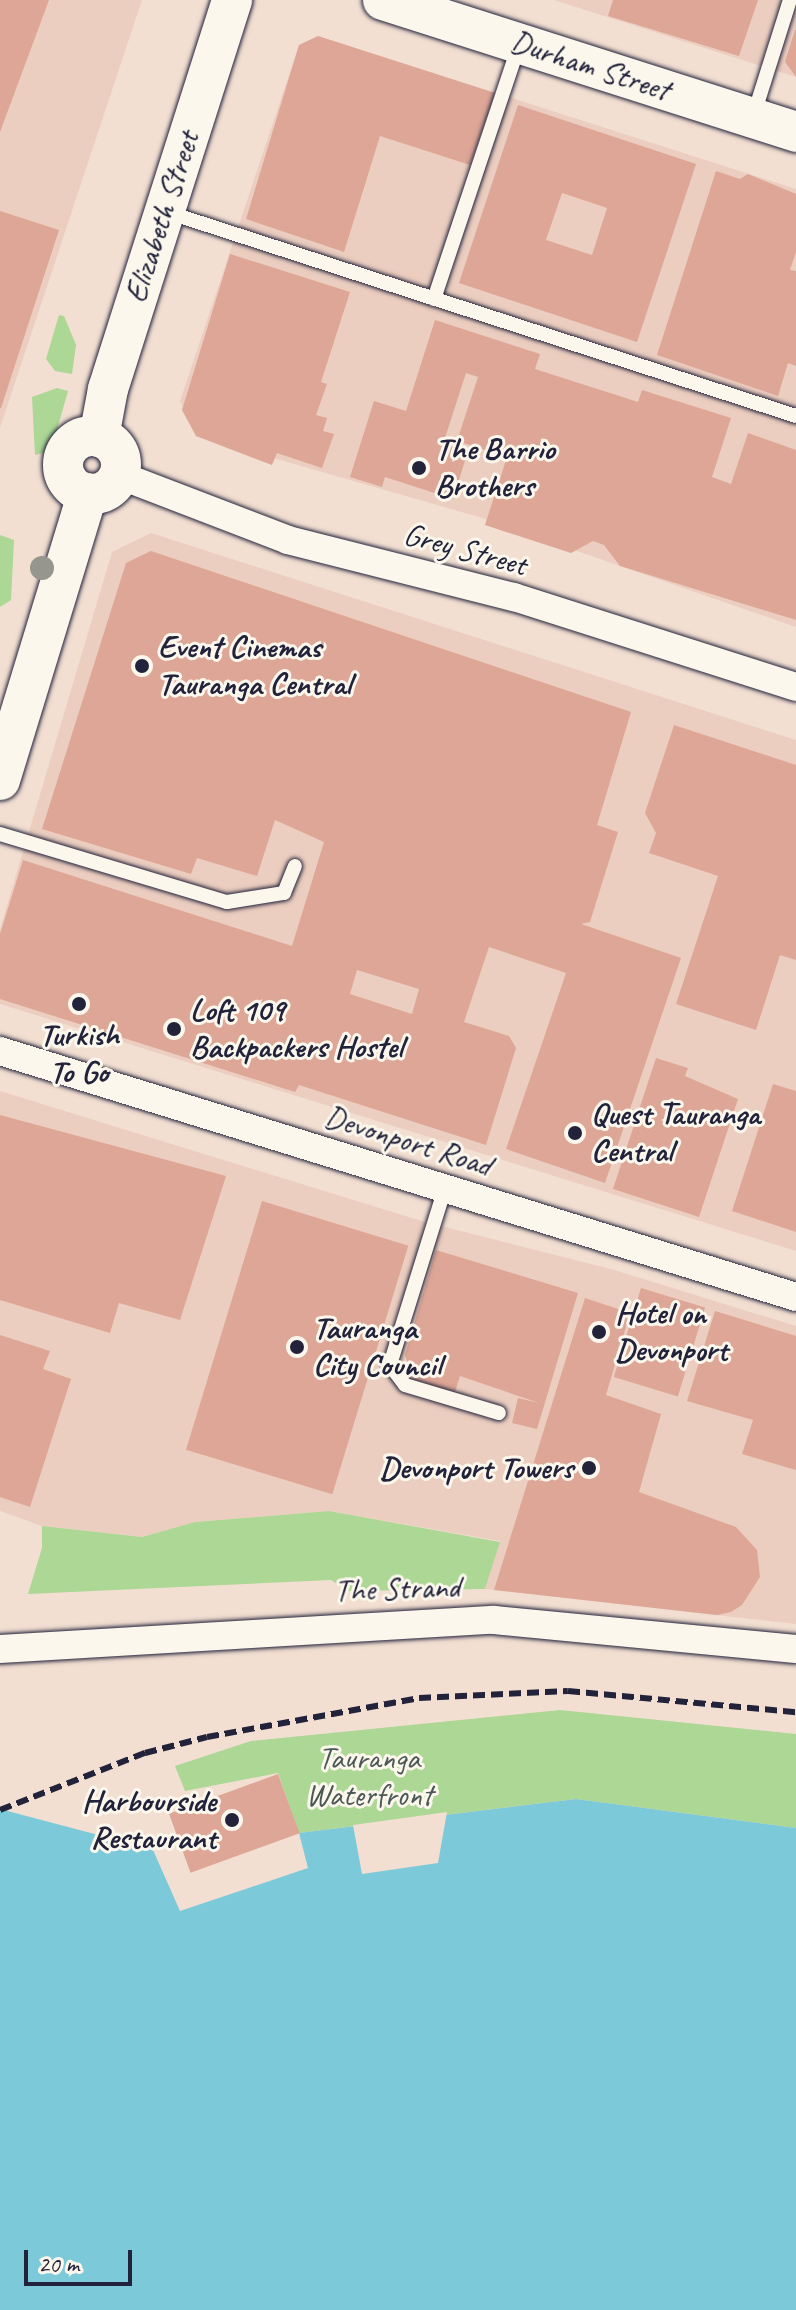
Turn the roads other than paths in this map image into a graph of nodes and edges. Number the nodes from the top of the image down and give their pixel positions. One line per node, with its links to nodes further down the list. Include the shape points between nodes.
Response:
1 (232, 0): 7 (main road, Elizabeth Street)
2 (383, 0): 4 (main road, Durham Street)
3 (790, 0): 5 (lane)
4 (519, 43): 5 (main road, Durham Street); 8 (lane)
5 (753, 119): 6 (main road, Durham Street)
6 (796, 132)
7 (163, 210): 8 (lane); 10 (main road, Elizabeth Street, via 108,389)
8 (434, 299): 9 (lane)
9 (796, 416)
10 (99, 437): 11 (main road, via 115,447); 11 (main road, via 80,438 63,459 66,478)
11 (104, 484): 12 (street, Grey Street, via 288,540 514,597); 13 (main road)
12 (796, 687)
13 (0, 780)
14 (0, 834): 15 (lane, via 227,902 284,893)
15 (295, 866)
16 (0, 1051): 17 (street, Devonport Road)
17 (445, 1188): 18 (street, Devonport Road); 19 (lane, via 390,1365 405,1385)
18 (796, 1297)
19 (499, 1413)
20 (0, 1649): 21 (street, The Strand, via 494,1620)
21 (796, 1649)

